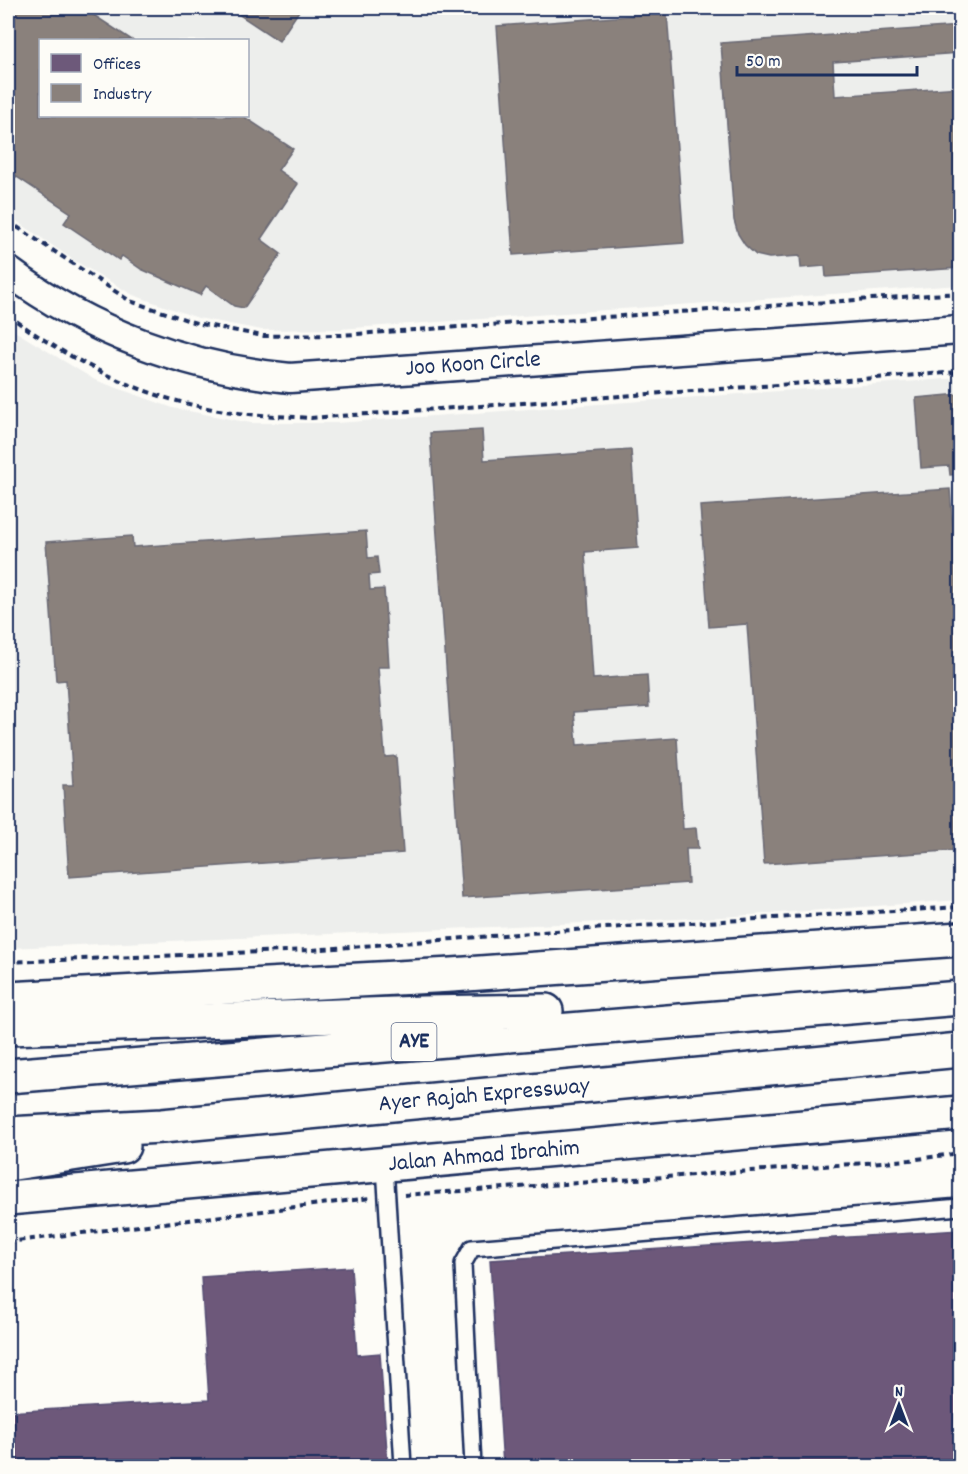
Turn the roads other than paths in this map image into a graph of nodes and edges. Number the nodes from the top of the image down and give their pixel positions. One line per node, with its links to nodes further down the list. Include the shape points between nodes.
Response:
1 (8, 271): 2 (street, Joo Koon Circle, via 106,330 164,352 242,373 290,378)
2 (960, 330)
3 (960, 939): 5 (main road, via 440,976)
4 (960, 998): 6 (main road, AYE)
5 (8, 999)
6 (821, 1008): 7 (main road, via 423,1013); 9 (main road, AYE)
7 (8, 1028)
8 (960, 1050): 11 (main road, Ayer Rajah Expressway)
9 (8, 1076)
10 (960, 1113): 14 (main road, Jalan Ahmad Ibrahim)
11 (162, 1126): 12 (main road, Ayer Rajah Expressway); 13 (main road, via 120,1147)
12 (8, 1134)
13 (8, 1164)
14 (386, 1181): 15 (main road, Jalan Ahmad Ibrahim); 17 (lane)
15 (8, 1198)
16 (960, 1207): 18 (lane, via 472,1248 463,1264)
17 (403, 1467)
18 (473, 1467)

